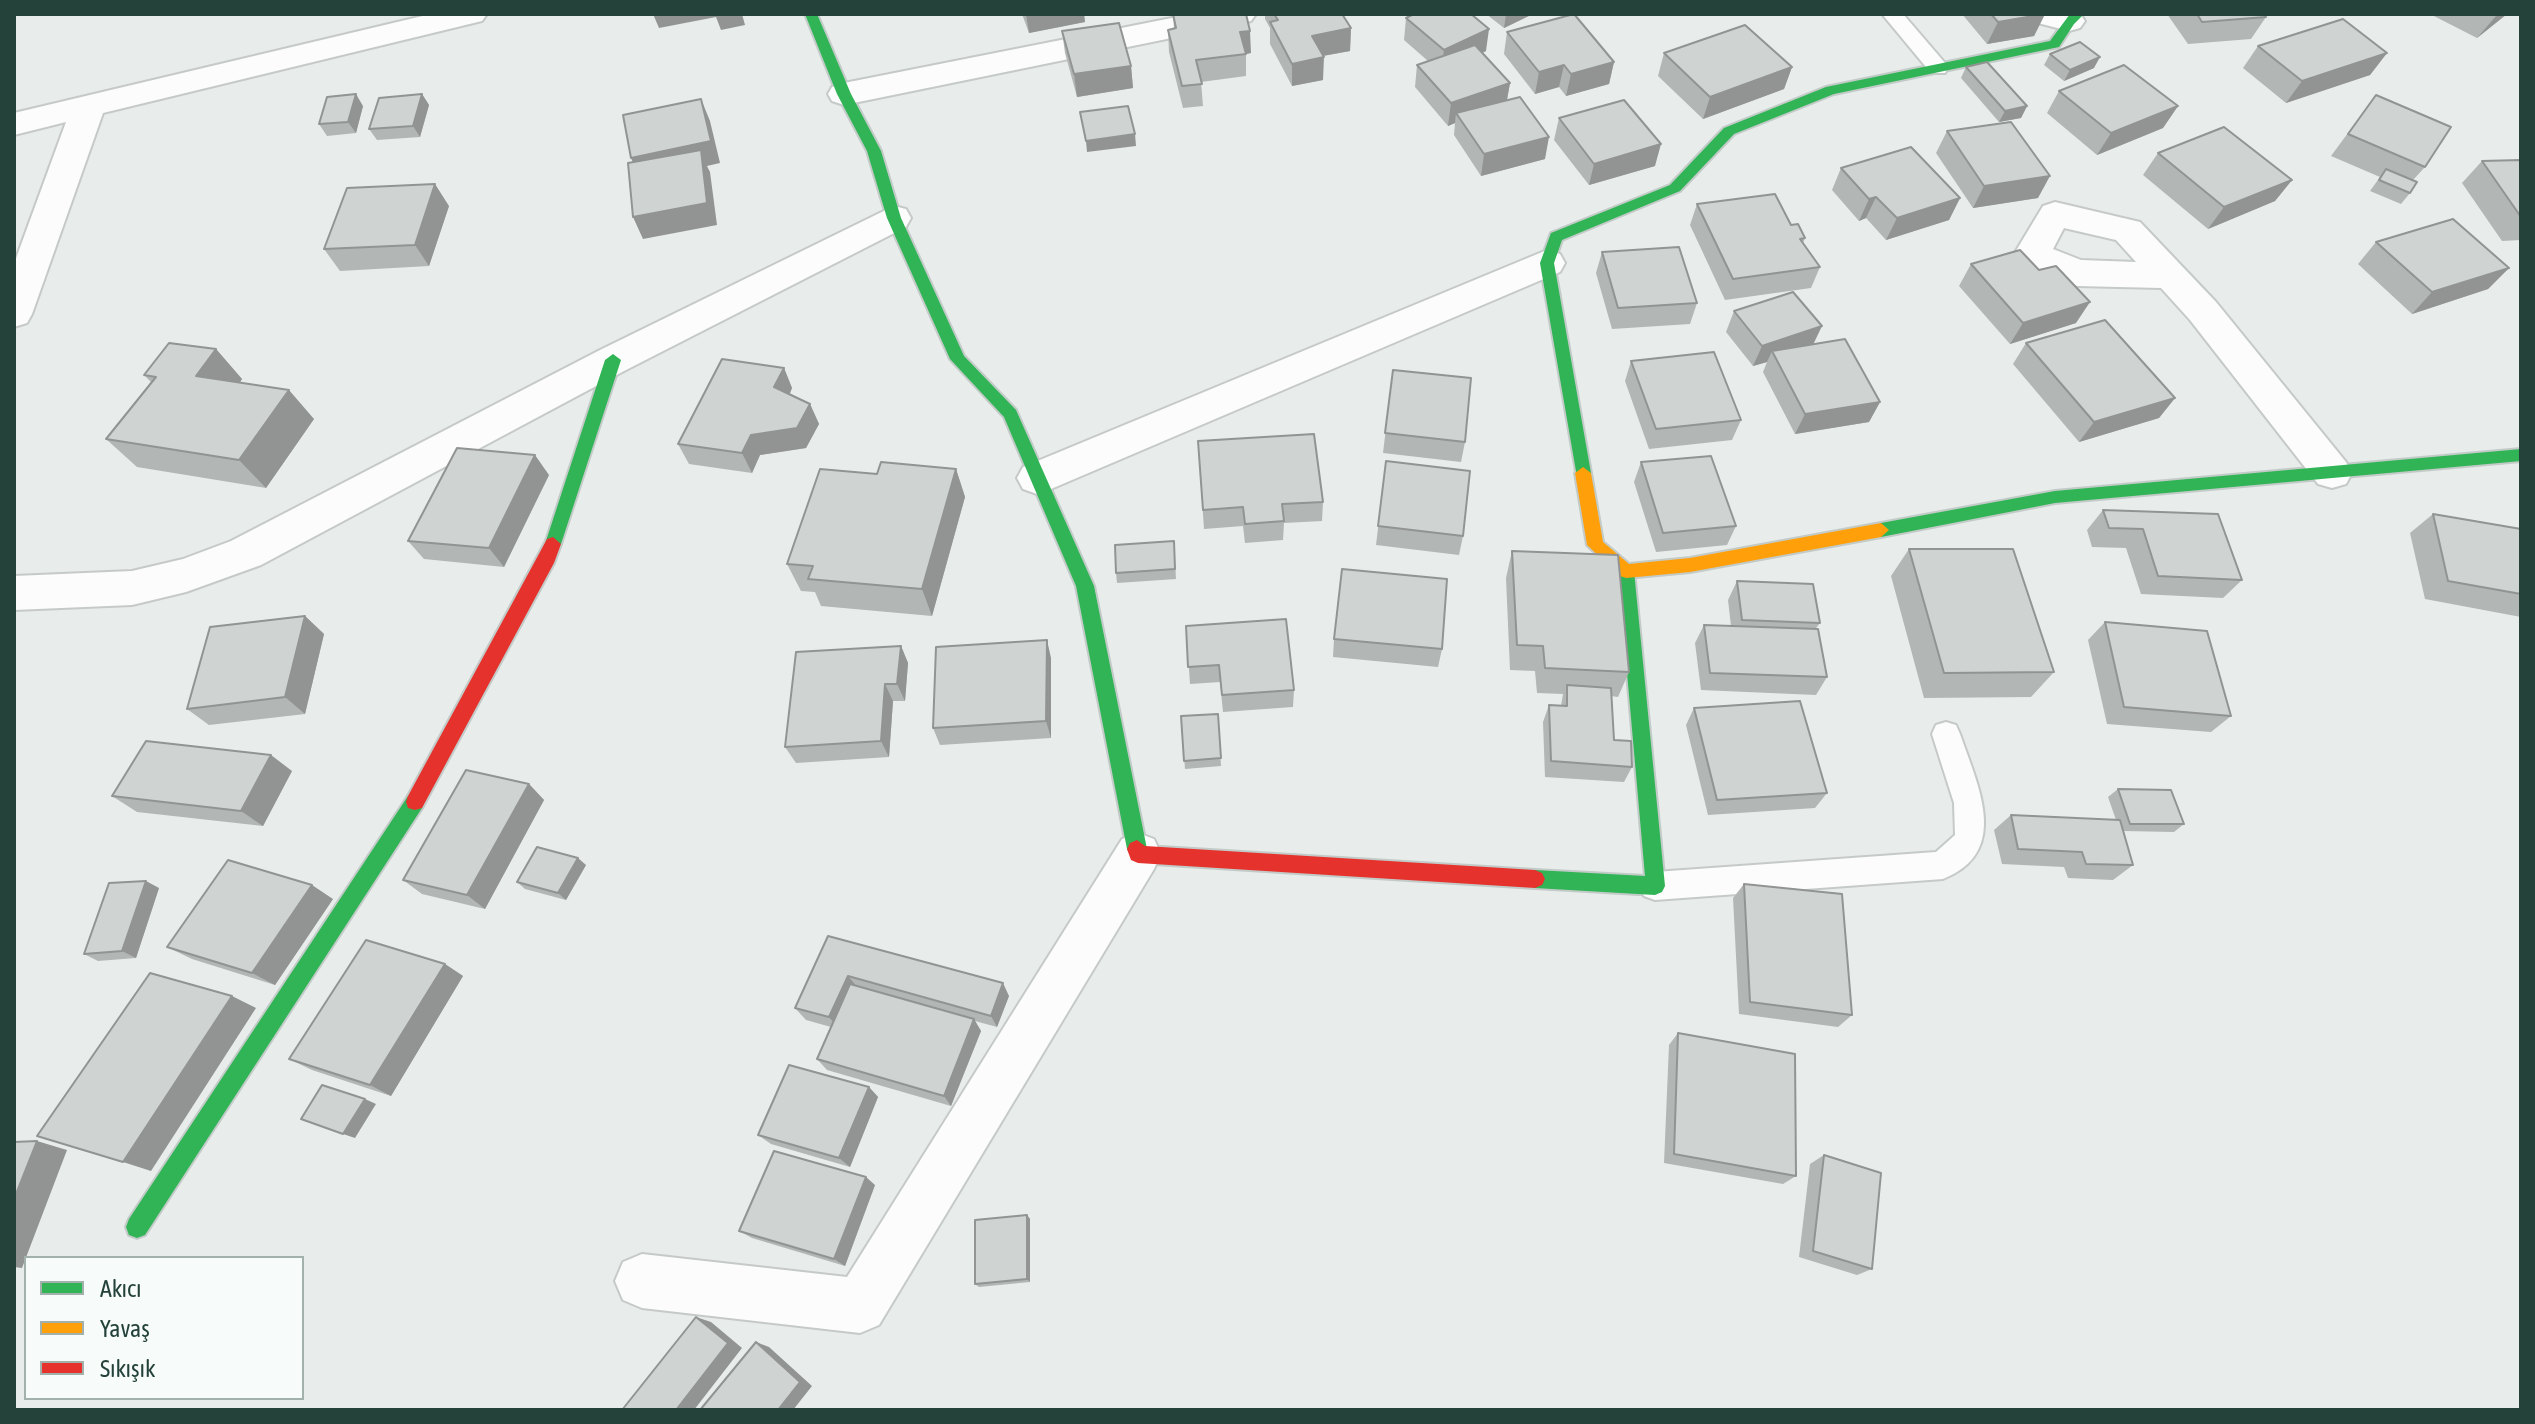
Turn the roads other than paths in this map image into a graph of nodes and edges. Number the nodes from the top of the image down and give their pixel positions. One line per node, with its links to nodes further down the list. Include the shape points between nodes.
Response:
1 (471, 14): 8 (street)
2 (811, 14): 7 (street)
3 (1240, 14): 7 (street)
4 (1892, 14): 6 (lane)
5 (2063, 16): 6 (street, via 2054,44)
6 (1938, 68): 11 (street, via 1831,90 1729,131 1675,188 1556,237)
7 (844, 94): 10 (street, via 874,151)
8 (89, 105): 9 (street); 13 (street)
9 (14, 124)
10 (894, 218): 14 (street); 17 (street, via 958,359 1010,414)
11 (1547, 263): 17 (street); 18 (street, via 1595,545)
12 (2170, 276): 12 (street, via 2128,231 2055,214 2032,254 2078,286); 16 (street)
13 (14, 314)
14 (613, 360): 19 (street, via 246,553 132,588); 23 (street, via 548,558 422,791)
15 (2521, 455): 16 (street)
16 (2332, 473): 18 (street, via 2055,497 1690,565)
17 (1037, 478): 21 (street, via 1085,586)
18 (1626, 571): 22 (street)
19 (14, 593)
20 (1946, 734): 22 (lane, via 1969,803 1970,840 1943,865)
21 (1138, 854): 22 (street); 24 (street, via 860,1306)
22 (1655, 886)
23 (137, 1227)
24 (642, 1281)

